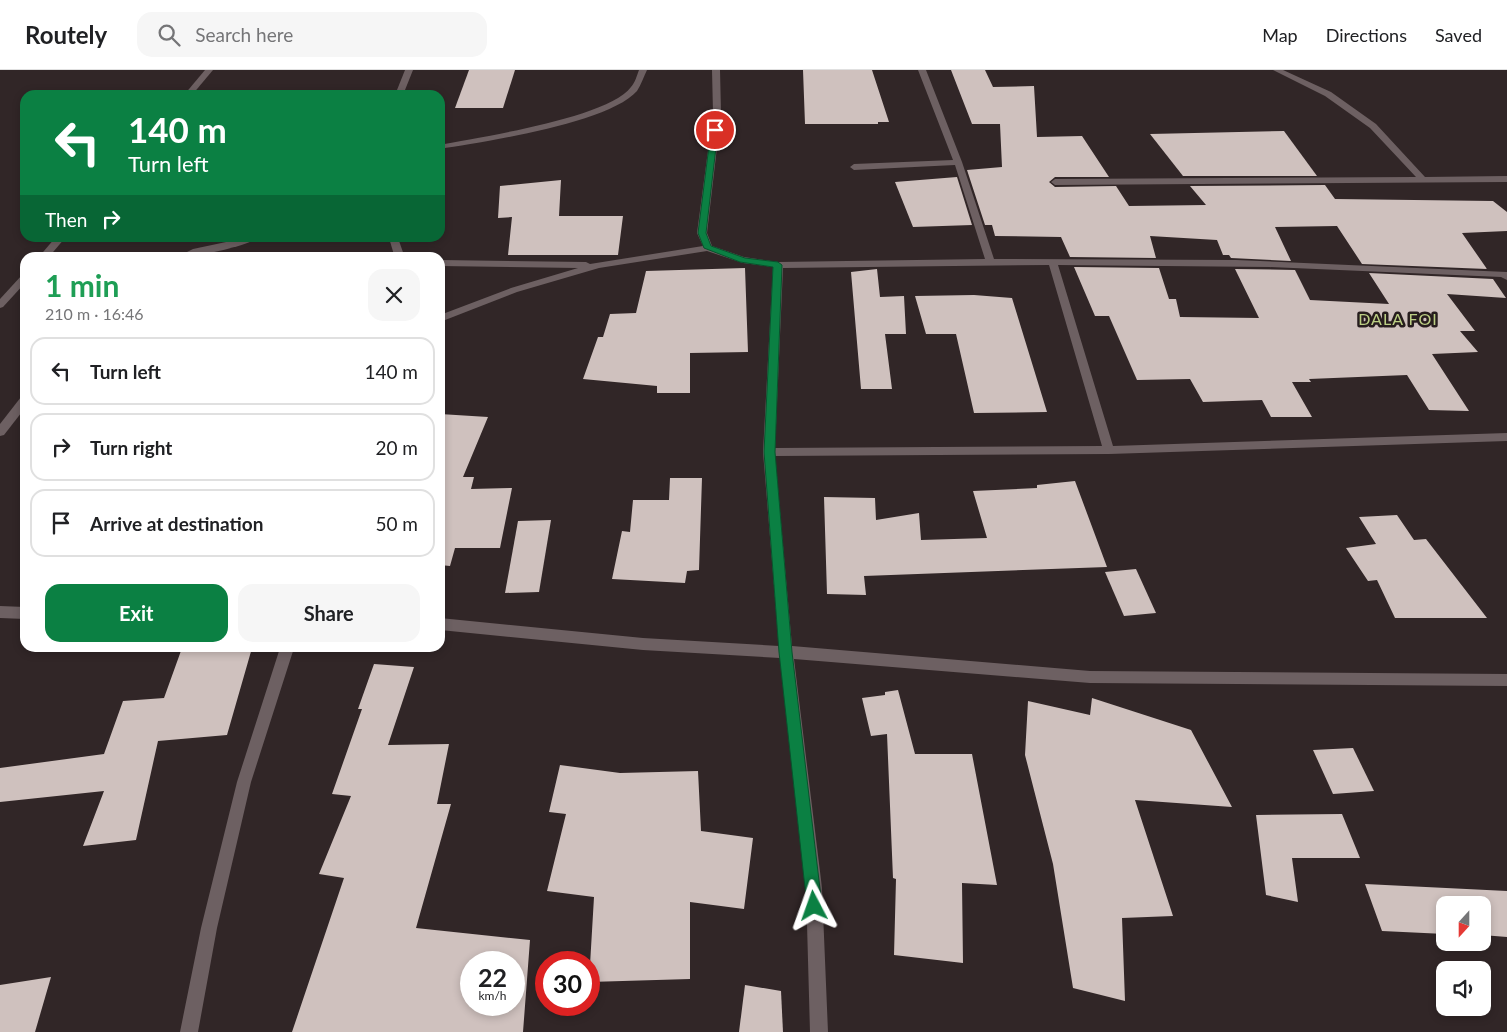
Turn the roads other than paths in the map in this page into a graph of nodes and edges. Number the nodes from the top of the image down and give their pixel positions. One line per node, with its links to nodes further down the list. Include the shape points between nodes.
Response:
1 (208, 70): 7 (street)
2 (409, 70): 8 (street)
3 (643, 70): 9 (street, via 634,89 619,101 588,114 518,133)
4 (716, 70): 17 (street, via 717,113 702,233)
5 (922, 70): 10 (street)
6 (1277, 70): 13 (street, via 1328,94 1372,126)
7 (192, 90)
8 (401, 90)
9 (445, 146)
10 (958, 162): 11 (street); 20 (street)
11 (854, 167)
12 (1507, 180): 13 (street)
13 (1424, 181): 14 (street, via 1185,178)
14 (1055, 182)
15 (56, 242): 18 (street)
16 (241, 242): 19 (street)
17 (708, 248): 23 (street, via 744,260); 24 (street)
18 (47, 252)
19 (194, 252)
20 (990, 262): 22 (street); 23 (street)
21 (445, 264): 24 (street)
22 (1053, 264): 25 (street, via 1237,263 1504,274); 32 (street)
23 (778, 265): 33 (street)
24 (598, 266): 28 (street, via 514,290)
25 (1507, 277)
26 (20, 283): 27 (street)
27 (0, 305)
28 (445, 317)
29 (20, 406): 30 (street)
30 (0, 432)
31 (1507, 437): 32 (street)
32 (1109, 450): 33 (street)
33 (769, 452): 38 (street)
34 (0, 612): 35 (street)
35 (20, 612)
36 (445, 624): 38 (street, via 644,644)
37 (286, 652): 40 (street, via 244,782 209,928)
38 (786, 652): 39 (street, via 1090,677); 41 (street, via 814,888)
39 (1507, 680)
40 (189, 1032)
41 (820, 1032)

